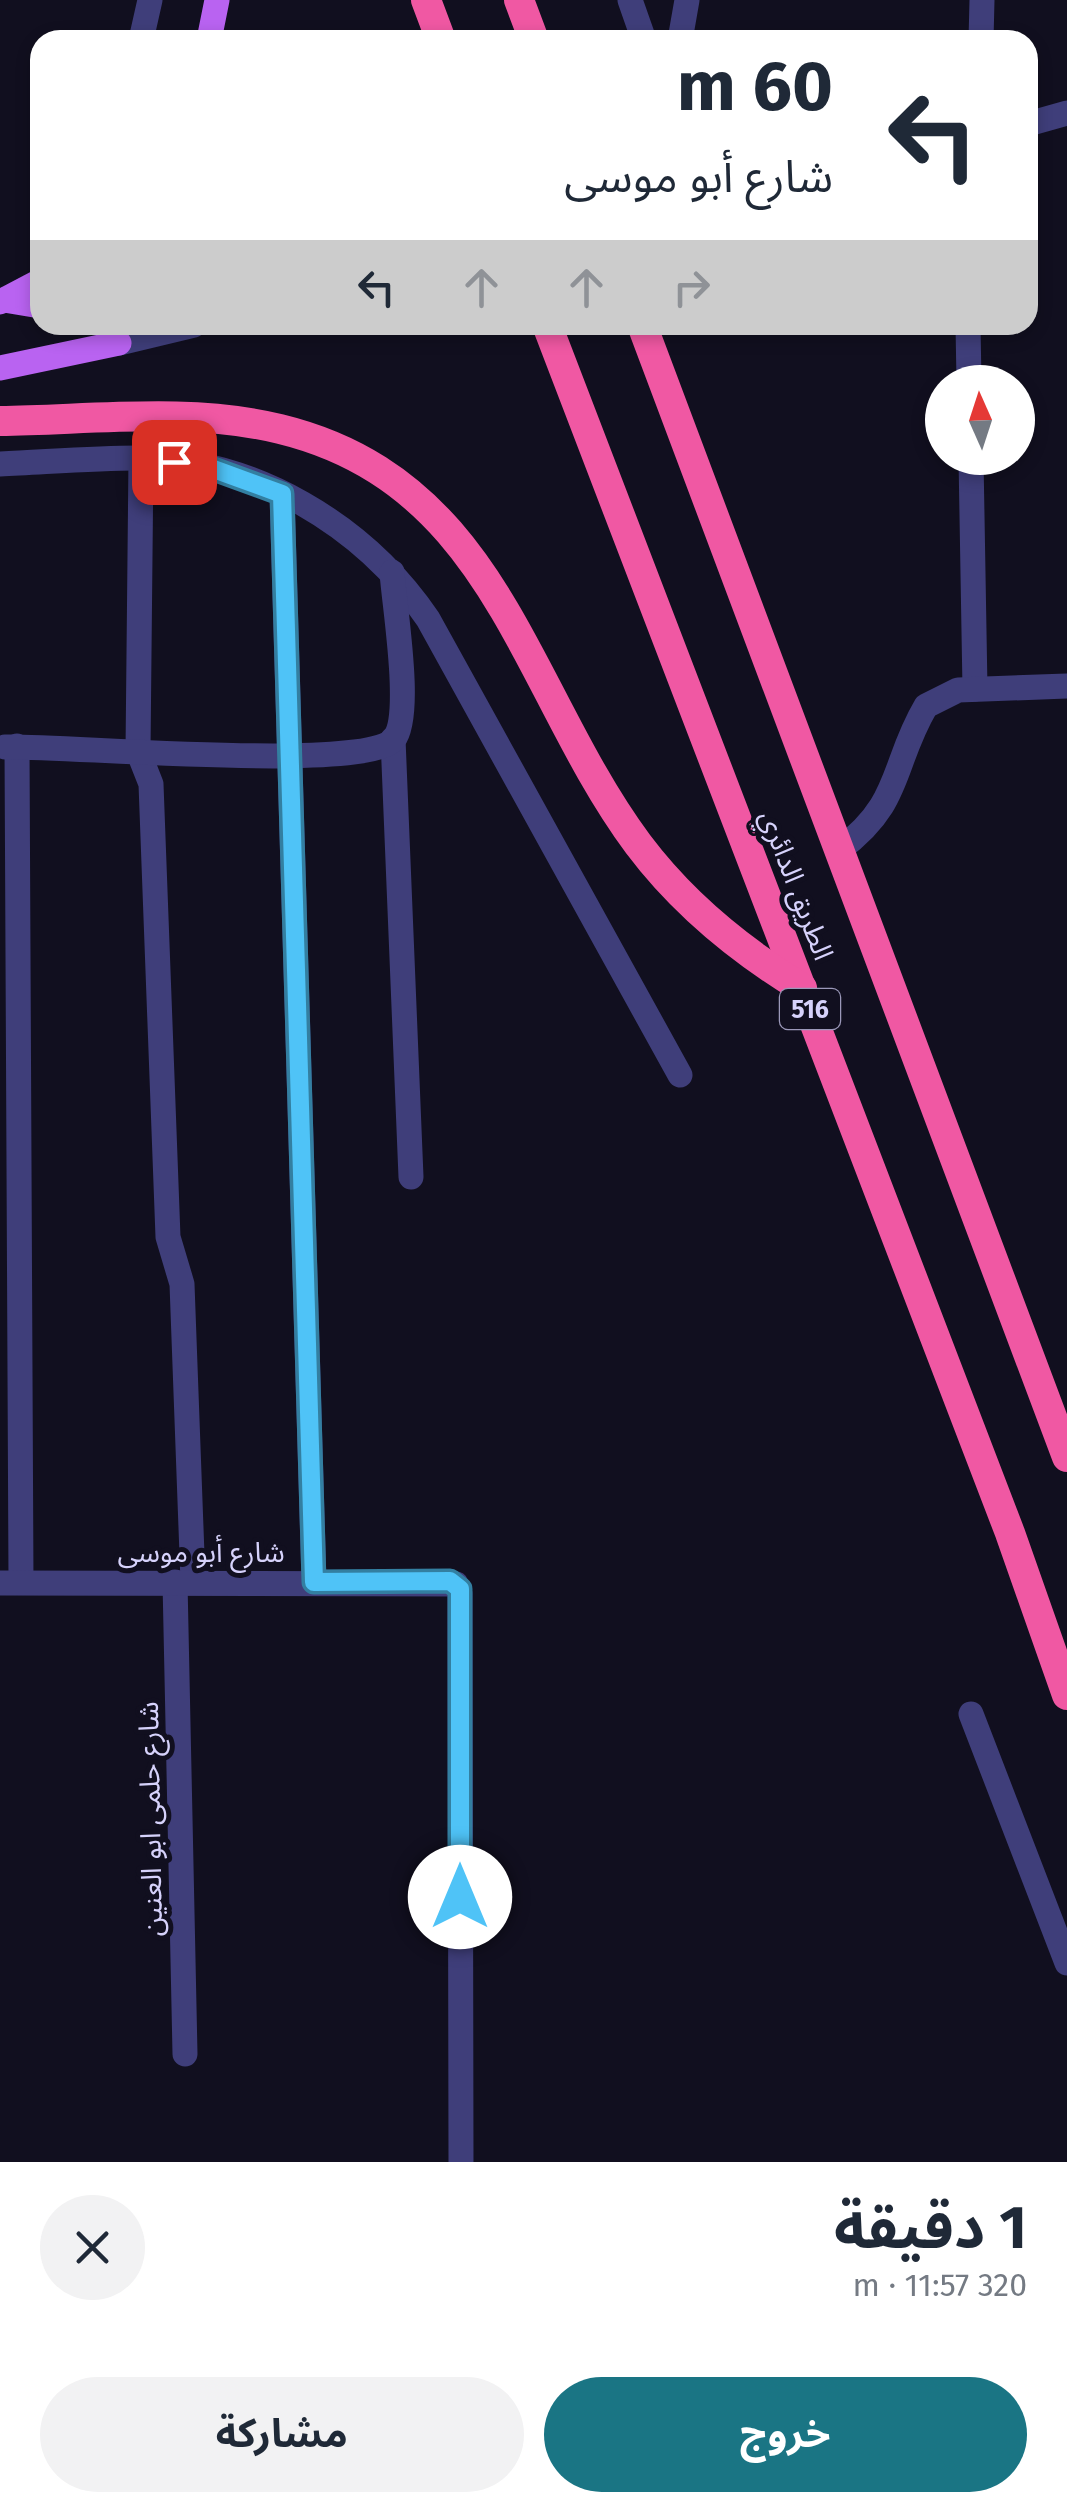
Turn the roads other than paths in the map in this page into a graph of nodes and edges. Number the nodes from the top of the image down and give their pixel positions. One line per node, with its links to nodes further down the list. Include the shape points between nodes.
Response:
1 (150, 0): 8 (street)
2 (217, 0): 9 (main road)
3 (426, 0): 10 (highway)
4 (519, 0): 11 (highway)
5 (630, 0): 12 (street)
6 (687, 0): 13 (street)
7 (982, 0): 14 (street)
8 (143, 30)
9 (211, 30)
10 (437, 30)
11 (530, 30)
12 (640, 30)
13 (682, 30)
14 (982, 30)
15 (1067, 113): 16 (street)
16 (1038, 121)
17 (30, 286): 18 (main road)
18 (2, 301): 19 (main road)
19 (30, 305)
20 (107, 335): 25 (main road)
21 (152, 335): 25 (street)
22 (551, 335): 41 (highway, الطريق الدائري / 516)
23 (646, 335): 40 (highway, الطريق الدائري)
24 (968, 335): 26 (street)
25 (119, 343): 27 (main road)
26 (969, 365)
27 (0, 368)
28 (0, 421): 41 (highway, via 238,421 319,441 394,480 448,527 484,571 612,806 663,876 727,938)
29 (140, 458): 30 (street); 32 (street, via 208,467); 38 (street, شارع حلمى ابو العنين)
30 (0, 464)
31 (970, 475): 35 (street)
32 (282, 494): 33 (street, via 336,524); 39 (street)
33 (392, 572): 36 (street, via 402,716); 42 (street, via 428,620)
34 (1067, 686): 35 (street)
35 (975, 689): 40 (street, via 926,706 889,800)
36 (394, 740): 39 (street, via 375,750); 43 (street)
37 (9, 746): 38 (street); 47 (street)
38 (138, 751): 39 (street); 45 (street, شارع حلمى ابو العنين, via 151,784 168,1237 182,1284)
39 (290, 756): 46 (street)
40 (839, 850): 44 (highway, الطريق الدائري)
41 (802, 988): 48 (highway, الطريق الدائري / 516)
42 (680, 1075)
43 (411, 1177)
44 (1067, 1457)
45 (184, 1582): 46 (street, شارع أبو موسى); 47 (street, شارع أبو موسى); 51 (street, شارع حلمى ابو العنين)
46 (314, 1582): 52 (street, شارع أبو موسى, via 450,1581 460,1589)
47 (11, 1583)
48 (1067, 1696)
49 (972, 1714): 50 (street)
50 (1067, 1964)
51 (185, 2054)
52 (461, 2162)

